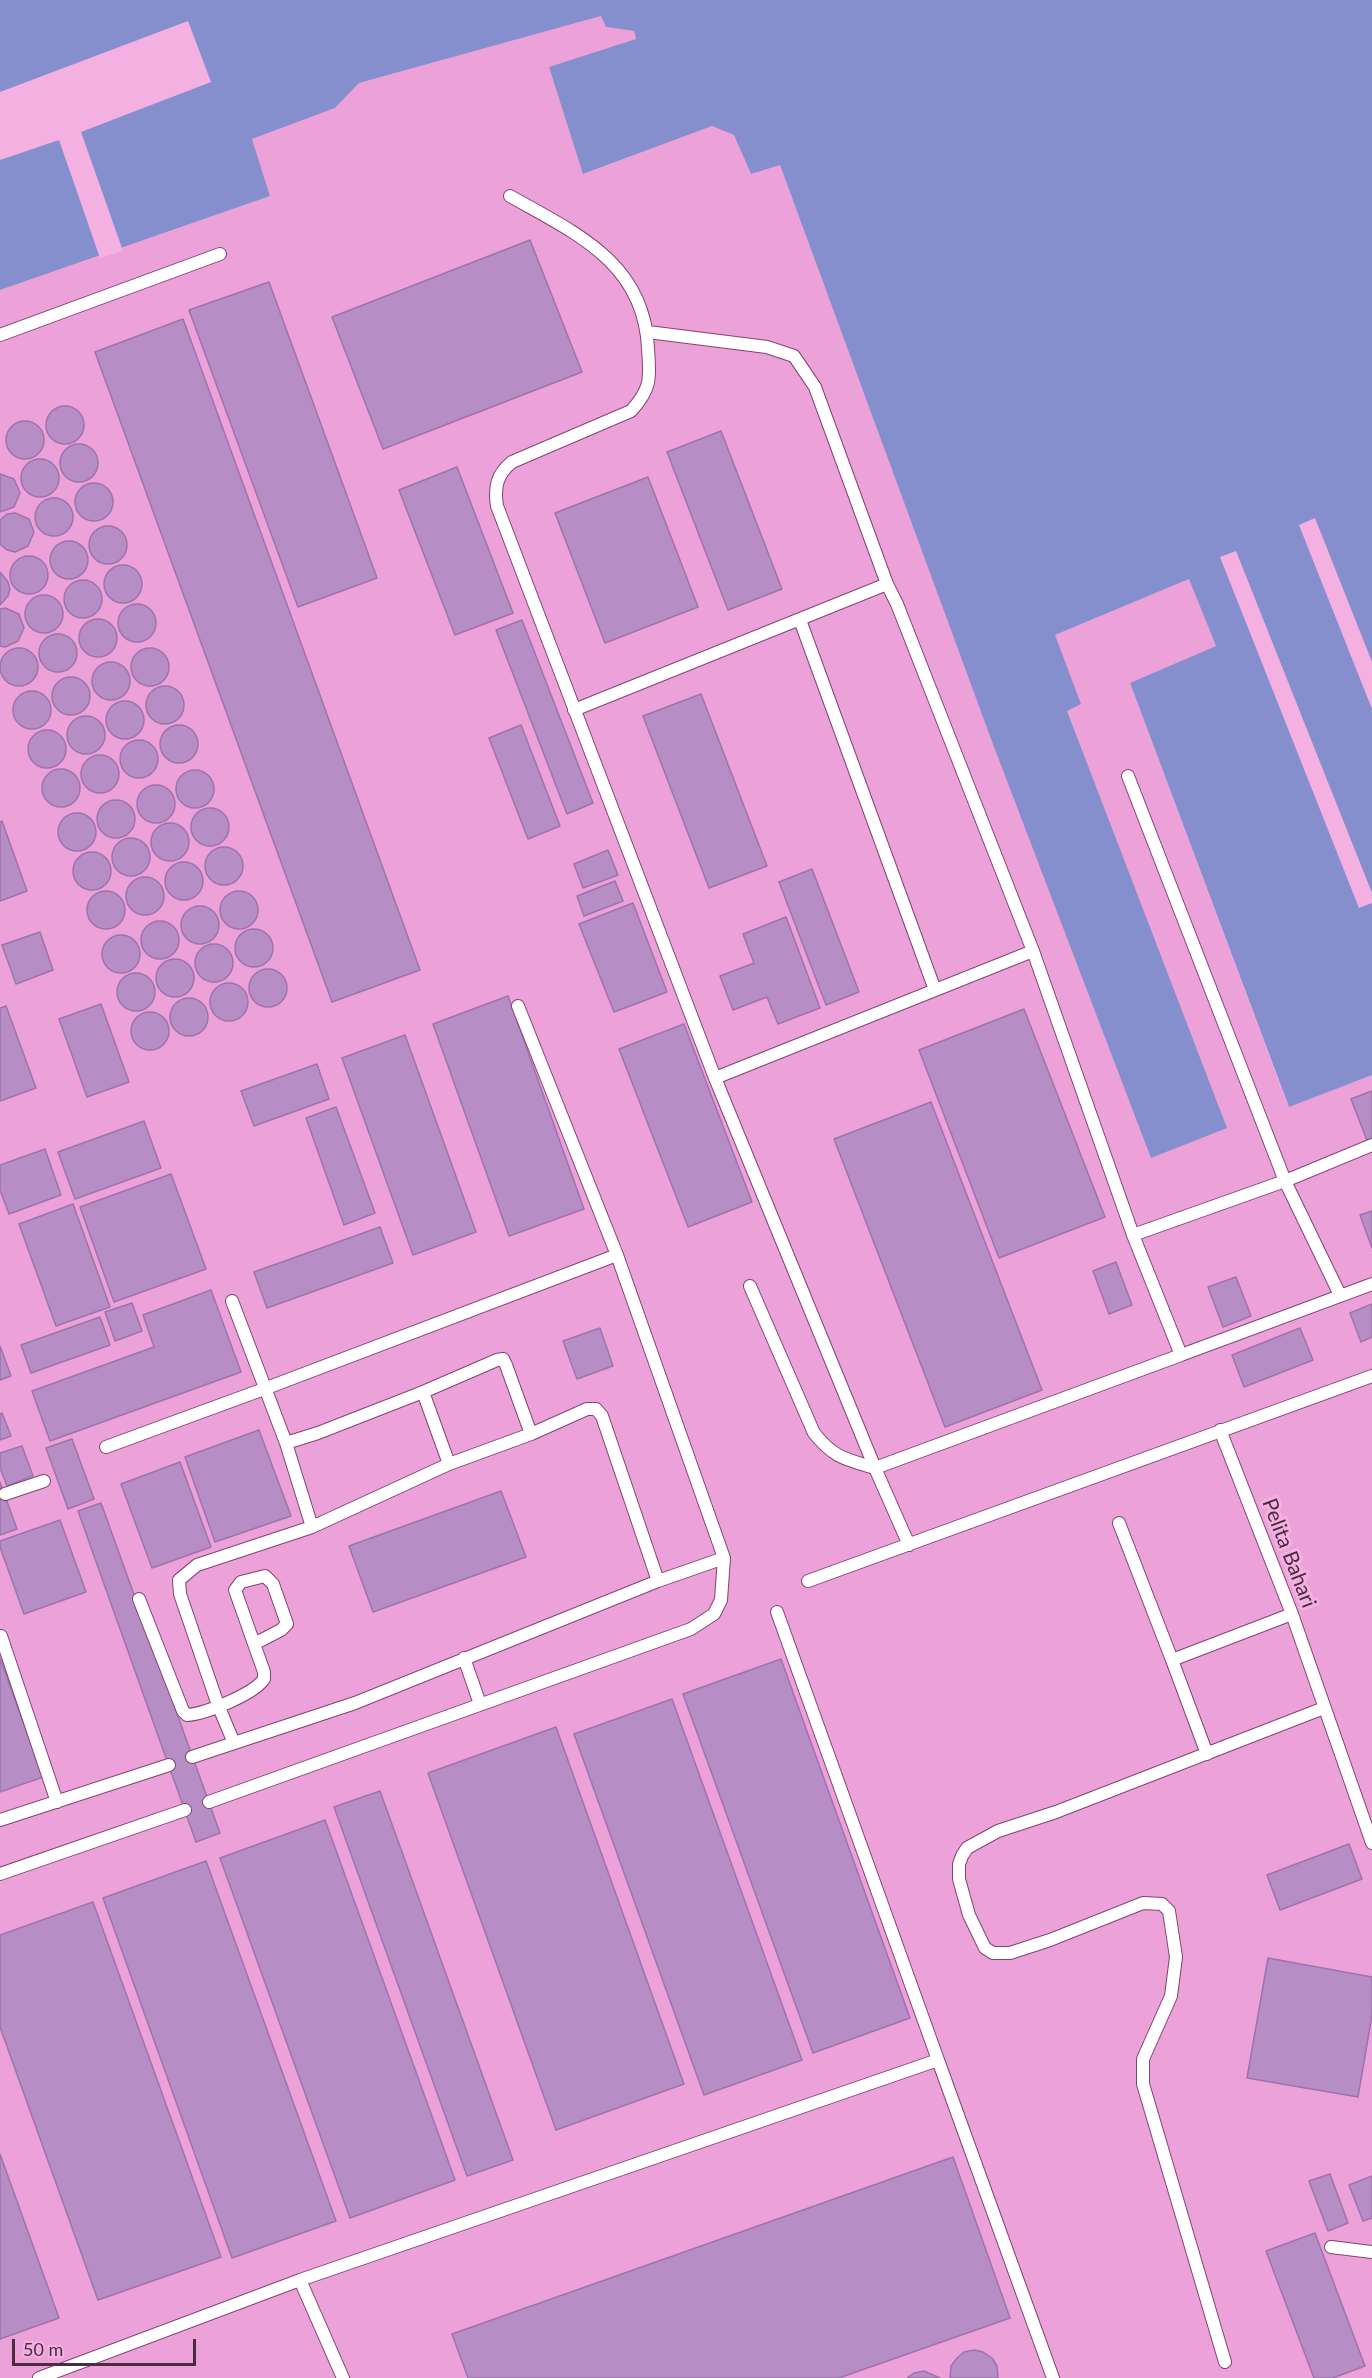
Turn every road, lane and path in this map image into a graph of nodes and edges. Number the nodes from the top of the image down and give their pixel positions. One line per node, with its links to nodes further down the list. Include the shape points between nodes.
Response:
1 (510, 196): 3 (lane, via 585,238 611,260 633,291)
2 (220, 254): 4 (lane)
3 (648, 332): 5 (lane, via 767,347 794,356 815,387); 7 (lane, via 650,375 644,396 630,411 512,462 503,469 494,491 496,506)
4 (0, 334)
5 (886, 584): 6 (lane); 9 (lane)
6 (800, 620): 7 (lane); 10 (lane)
7 (574, 710): 12 (lane)
8 (1128, 776): 14 (lane)
9 (1033, 951): 10 (lane); 15 (lane)
10 (935, 990): 12 (lane)
11 (518, 1006): 16 (lane)
12 (715, 1078): 30 (lane)
13 (1372, 1145): 14 (lane)
14 (1285, 1181): 15 (lane); 19 (lane)
15 (1133, 1235): 21 (lane)
16 (617, 1255): 23 (lane); 36 (lane)
17 (1372, 1284): 19 (lane)
18 (750, 1286): 30 (lane, via 814,1433 838,1457)
19 (1340, 1294): 21 (lane)
20 (232, 1301): 23 (lane)
21 (1181, 1355): 30 (lane)
22 (1372, 1376): 25 (lane)
23 (264, 1389): 27 (lane); 28 (lane)
24 (423, 1392): 26 (lane, via 503,1359); 27 (lane); 29 (lane)
25 (1220, 1430): 35 (lane); 41 (lane, Pelita Bahari)
26 (531, 1434): 29 (lane); 37 (lane, via 596,1408)
27 (286, 1443): 34 (lane)
28 (106, 1447)
29 (449, 1464): 34 (lane)
30 (875, 1468): 35 (lane)
31 (44, 1481): 32 (lane)
32 (5, 1494)
33 (1119, 1523): 45 (lane)
34 (312, 1527): 47 (lane, via 197,1564 179,1580 180,1594)
35 (909, 1545): 38 (lane)
36 (724, 1558): 37 (lane); 46 (lane, via 721,1600 714,1614 691,1629)
37 (658, 1581): 44 (lane)
38 (808, 1581)
39 (139, 1599): 47 (lane, via 183,1711 187,1715)
40 (777, 1612): 59 (lane)
41 (1292, 1614): 45 (lane); 48 (lane, Pelita Bahari)
42 (2, 1636): 53 (lane)
43 (254, 1644): 43 (lane, via 286,1624 273,1584 265,1576 241,1582 235,1590); 47 (lane, via 264,1680 254,1690)
44 (464, 1658): 46 (lane); 49 (lane, via 355,1703)
45 (1172, 1660): 50 (lane)
46 (480, 1704): 54 (lane)
47 (218, 1705): 49 (lane)
48 (1324, 1708): 50 (lane); 57 (lane, Pelita Bahari)
49 (234, 1743): 51 (lane)
50 (1207, 1754): 63 (lane, via 998,1831 967,1848 959,1864 959,1879 969,1915 985,1948 993,1953 1010,1953 1050,1940 1143,1903 1162,1904 1169,1911 1176,1957 1171,1996 1143,2059 1143,2084)
51 (192, 1757)
52 (169, 1765): 53 (lane)
53 (57, 1802): 56 (lane)
54 (208, 1802)
55 (185, 1810): 58 (lane)
56 (0, 1820)
57 (1372, 1843)
58 (0, 1874)
59 (938, 2060): 62 (lane); 66 (lane)
60 (1331, 2247): 61 (lane)
61 (1372, 2252)
62 (300, 2280): 64 (lane); 65 (lane)
63 (1225, 2362)
64 (39, 2378)
65 (343, 2378)
66 (1053, 2378)

